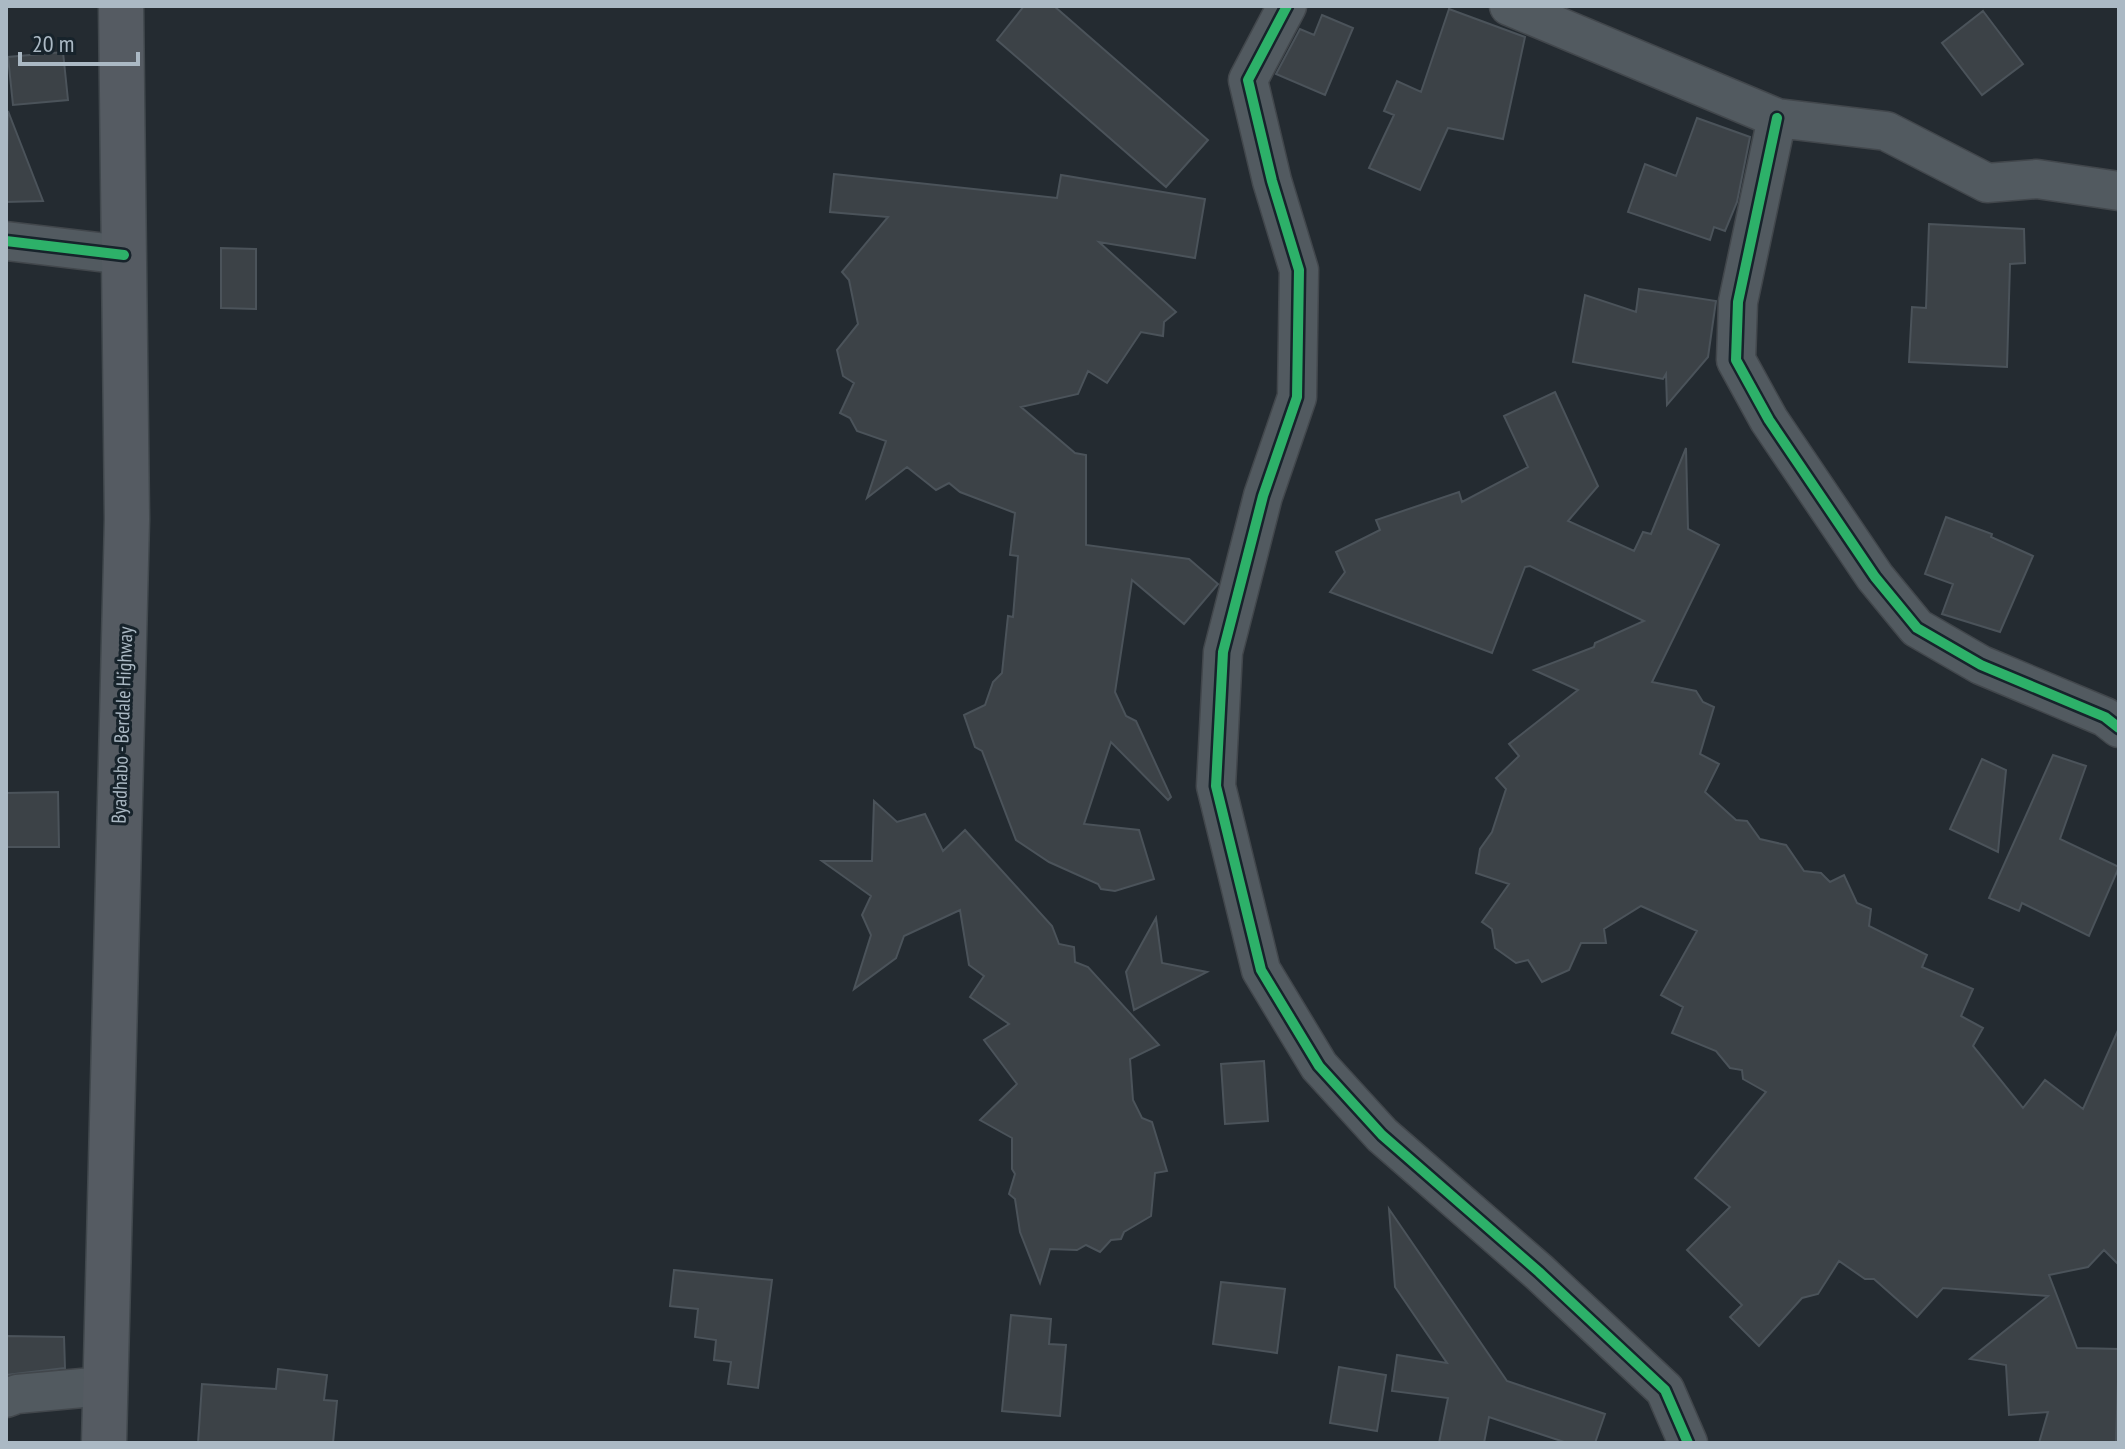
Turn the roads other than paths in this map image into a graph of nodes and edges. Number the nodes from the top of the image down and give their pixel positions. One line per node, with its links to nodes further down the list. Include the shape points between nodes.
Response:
1 (121, 6): 7 (main road, Byadhabo - Berdale Highway)
2 (1287, 6): 12 (street, via 1248,80 1299,270 1297,397 1263,496 1223,652 1216,786 1261,970 1319,1066 1382,1135 1665,1390)
3 (1509, 6): 4 (street)
4 (1777, 118): 5 (street, via 1886,131 1987,183 2037,179); 8 (street, via 1738,302 1736,360 1769,420 1875,577 1917,628 1981,665 2105,717)
5 (2119, 191)
6 (6, 241): 7 (street)
7 (124, 255): 9 (main road, Byadhabo - Berdale Highway, via 127,519)
8 (2119, 728)
9 (104, 1386): 10 (street); 11 (main road, Byadhabo - Berdale Highway)
10 (6, 1398)
11 (104, 1443)
12 (1688, 1443)

